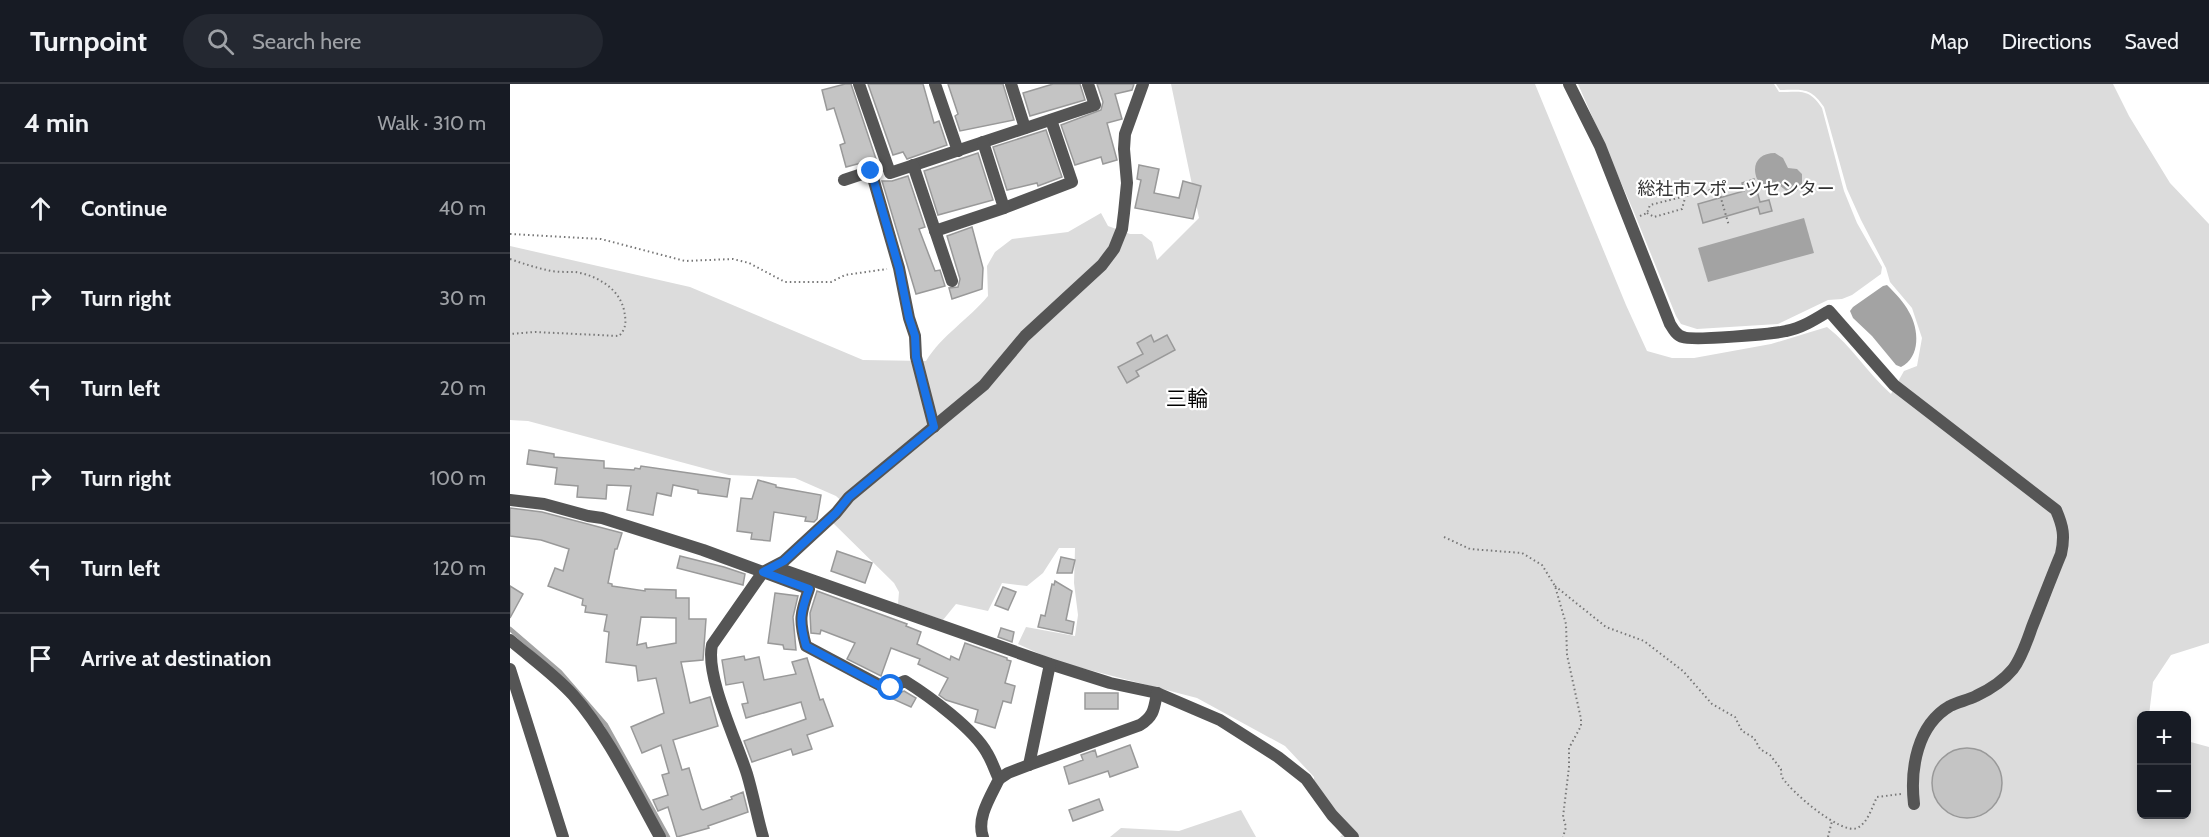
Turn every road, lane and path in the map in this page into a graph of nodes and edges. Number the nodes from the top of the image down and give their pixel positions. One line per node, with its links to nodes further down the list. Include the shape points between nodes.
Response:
1 (859, 84): 12 (street)
2 (935, 84): 10 (street)
3 (1011, 84): 8 (street)
4 (1088, 84): 7 (street, via 1095,105)
5 (1143, 84): 26 (street, via 1125,134 1125,213 1114,249 1094,273 1025,336 984,385)
6 (1569, 84): 18 (street, via 1600,146)
7 (1051, 120): 8 (street); 16 (street, via 1072,182)
8 (1025, 128): 9 (street)
9 (983, 142): 10 (street); 16 (street)
10 (958, 150): 11 (street)
11 (913, 165): 12 (street, via 890,173); 20 (street)
12 (887, 166): 13 (street)
13 (871, 171): 14 (street); 23 (street)
14 (844, 180)
15 (1685, 198): 17 (path, via 1650,205); 17 (path, via 1682,209 1654,217); 19 (path, via 1718,188)
16 (1004, 208): 20 (street)
17 (1647, 213): 18 (path)
18 (1629, 219): 39 (street, via 1670,324 1682,338 1786,331 1829,311 1894,385 2056,510 2064,531 2061,554 2023,651 2004,679 1935,716 1917,753)
19 (1729, 226)
20 (935, 231): 24 (street)
21 (510, 234): 23 (path, via 601,238 685,261 733,259 785,282 831,282 845,275)
22 (510, 259): 25 (path, via 602,280 618,295 626,321 619,336)
23 (899, 268): 26 (street)
24 (952, 281)
25 (510, 334)
26 (934, 427): 29 (street, via 849,497 784,561)
27 (510, 500): 29 (street, via 602,518)
28 (1444, 537): 30 (path, via 1470,549 1521,553 1542,565)
29 (763, 572): 32 (street, via 783,570); 38 (street, via 809,589 800,624 806,646 886,689 905,681 917,688 974,735); 43 (street, via 717,637 711,652)
30 (1555, 586): 40 (path, via 1606,627 1644,641 1683,671 1712,704 1735,717 1742,731 1754,738 1781,768 1781,776 1798,796); 46 (path, via 1566,624 1567,655 1581,719 1569,748)
31 (510, 640): 42 (street, via 582,706)
32 (1050, 664): 34 (street); 37 (street)
33 (510, 669): 41 (street)
34 (1157, 693): 35 (street); 36 (street)
35 (1184, 704): 36 (street, via 1164,708); 45 (street, via 1220,720 1285,762 1306,779)
36 (1149, 719): 37 (street)
37 (1029, 765): 38 (street)
38 (999, 779): 44 (street, via 980,824)
39 (1913, 799): 40 (path, via 1877,797 1866,820 1856,828)
40 (1832, 821): 47 (path)
41 (563, 837)
42 (660, 837)
43 (763, 837)
44 (983, 837)
45 (1353, 837)
46 (1563, 837)
47 (1828, 837)

